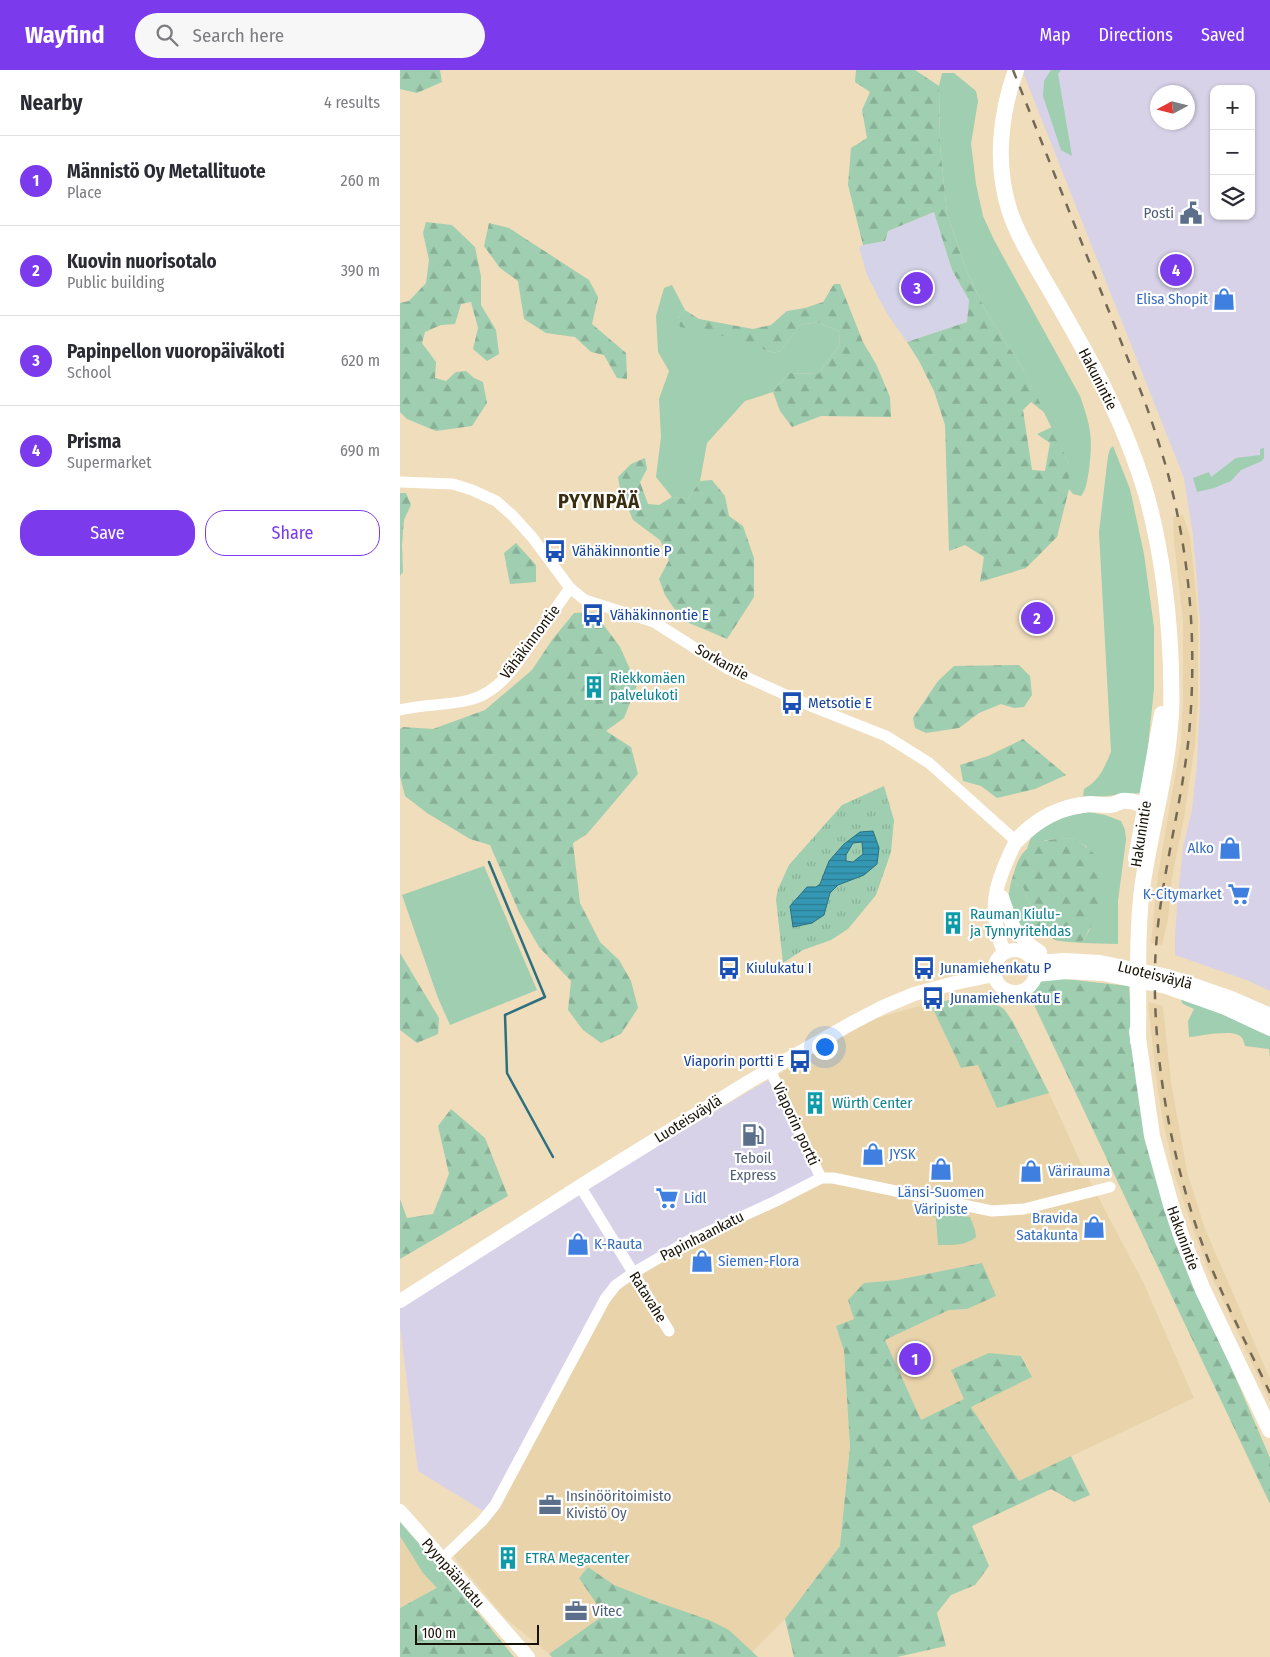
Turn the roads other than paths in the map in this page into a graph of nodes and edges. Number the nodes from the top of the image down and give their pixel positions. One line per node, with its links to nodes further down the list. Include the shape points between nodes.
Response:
1 (1016, 70): 3 (highway, Hakunintie)
2 (1027, 70): 3 (highway, Hakunintie)
3 (1005, 110): 7 (highway, Hakunintie, via 1001,163 1010,212 1103,386 1120,424 1152,517 1166,602 1170,660)
4 (400, 482): 5 (street, Sorkantie, via 453,484 496,501 532,537)
5 (570, 588): 6 (street, Vähäkinnontie, via 518,663 494,687 470,700); 8 (street, Sorkantie, via 585,600 654,622 728,669 886,736 929,763)
6 (400, 710)
7 (1148, 812): 8 (highway, via 1122,801 1112,806 1090,804 1053,812 1030,826); 25 (highway, Hakunintie, via 1135,862 1135,939 1138,1041 1152,1136 1182,1238)
8 (1016, 841): 9 (main road)
9 (1000, 875): 10 (main road); 12 (main road, via 994,898 995,922)
10 (1002, 896): 11 (main road, via 1004,925); 13 (main road, via 1011,924 1021,938 1040,952)
11 (1019, 950): 12 (main road); 14 (main road, via 1032,958)
12 (1004, 952): 15 (main road, via 996,962)
13 (1064, 960): 14 (main road, Luoteisväylä); 16 (main road, Luoteisväylä, via 1100,962 1168,976)
14 (1035, 968): 15 (main road, via 1030,987 1017,992 1009,992); 17 (main road, Luoteisväylä, via 1103,974 1166,986)
15 (994, 975): 18 (main road, Luoteisväylä, via 930,989 883,1007)
16 (1270, 1015)
17 (1270, 1029)
18 (770, 1070): 19 (street, Viaporin portti); 20 (main road, Luoteisväylä)
19 (821, 1178): 21 (street, via 992,1211 1024,1209); 22 (street, Papinhaankatu, via 688,1241)
20 (580, 1186): 22 (street, Ratavahe); 23 (main road, Luoteisväylä)
21 (1110, 1187)
22 (633, 1273): 24 (street, Ratavahe); 27 (street, Papinhaankatu, via 616,1285 605,1299 495,1505)
23 (400, 1300)
24 (669, 1330)
25 (1269, 1430)
26 (400, 1511): 27 (main road, Pyynpäänkatu)
27 (441, 1560): 28 (main road, Pyynpäänkatu)
28 (528, 1657)

